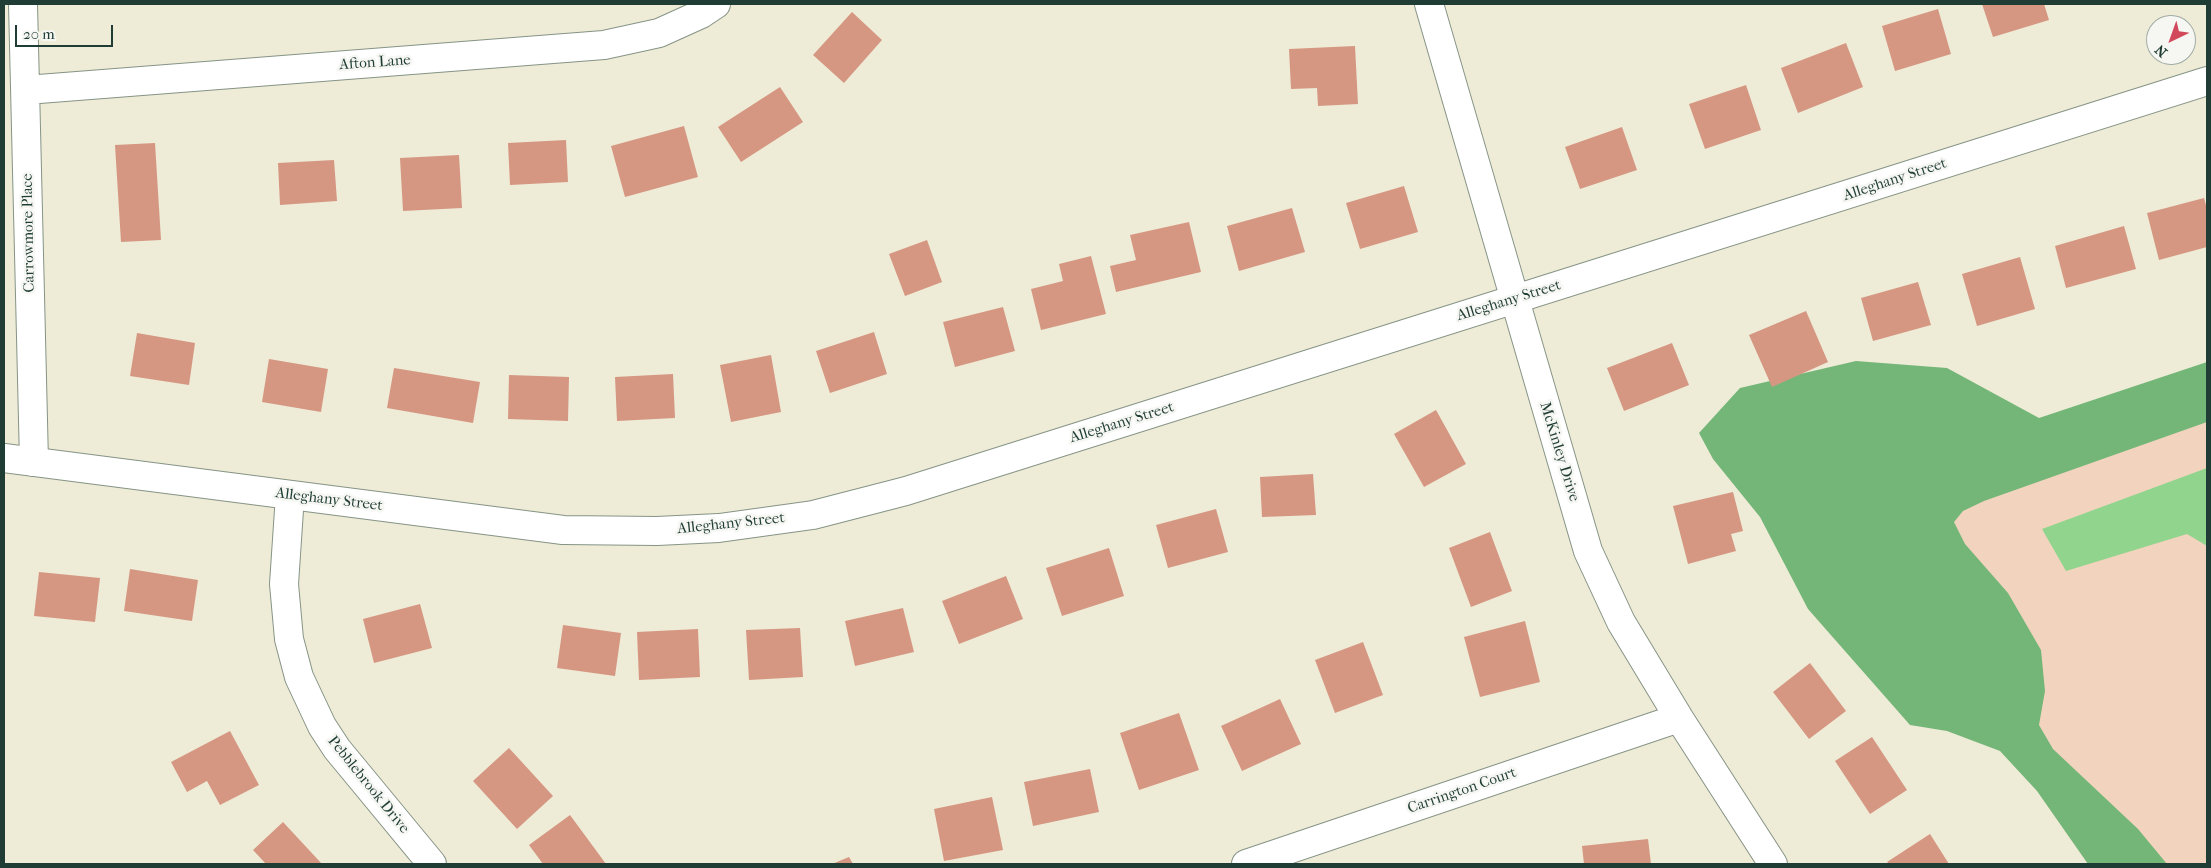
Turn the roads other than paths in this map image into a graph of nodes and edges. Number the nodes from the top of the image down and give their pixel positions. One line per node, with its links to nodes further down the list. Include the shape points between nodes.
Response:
1 (23, 4): 5 (street, Carrowmore Place)
2 (716, 4): 5 (street, Afton Lane, via 659,34 604,45)
3 (1429, 4): 6 (street, McKinley Drive)
4 (2207, 81): 6 (street, Alleghany Street)
5 (26, 90): 8 (street, Carrowmore Place)
6 (1514, 300): 9 (street, Alleghany Street, via 906,492 813,514 719,528 562,530); 10 (street, McKinley Drive, via 1588,552 1621,622)
7 (4, 458): 8 (street, Alleghany Street)
8 (34, 462): 9 (street, Alleghany Street)
9 (290, 495): 11 (street, Pebblebrook Drive, via 284,584 289,639 299,677 322,726 337,749)
10 (1679, 718): 12 (street, Carrington Court); 13 (street, McKinley Drive)
11 (432, 864)
12 (1246, 864)
13 (1773, 864)

